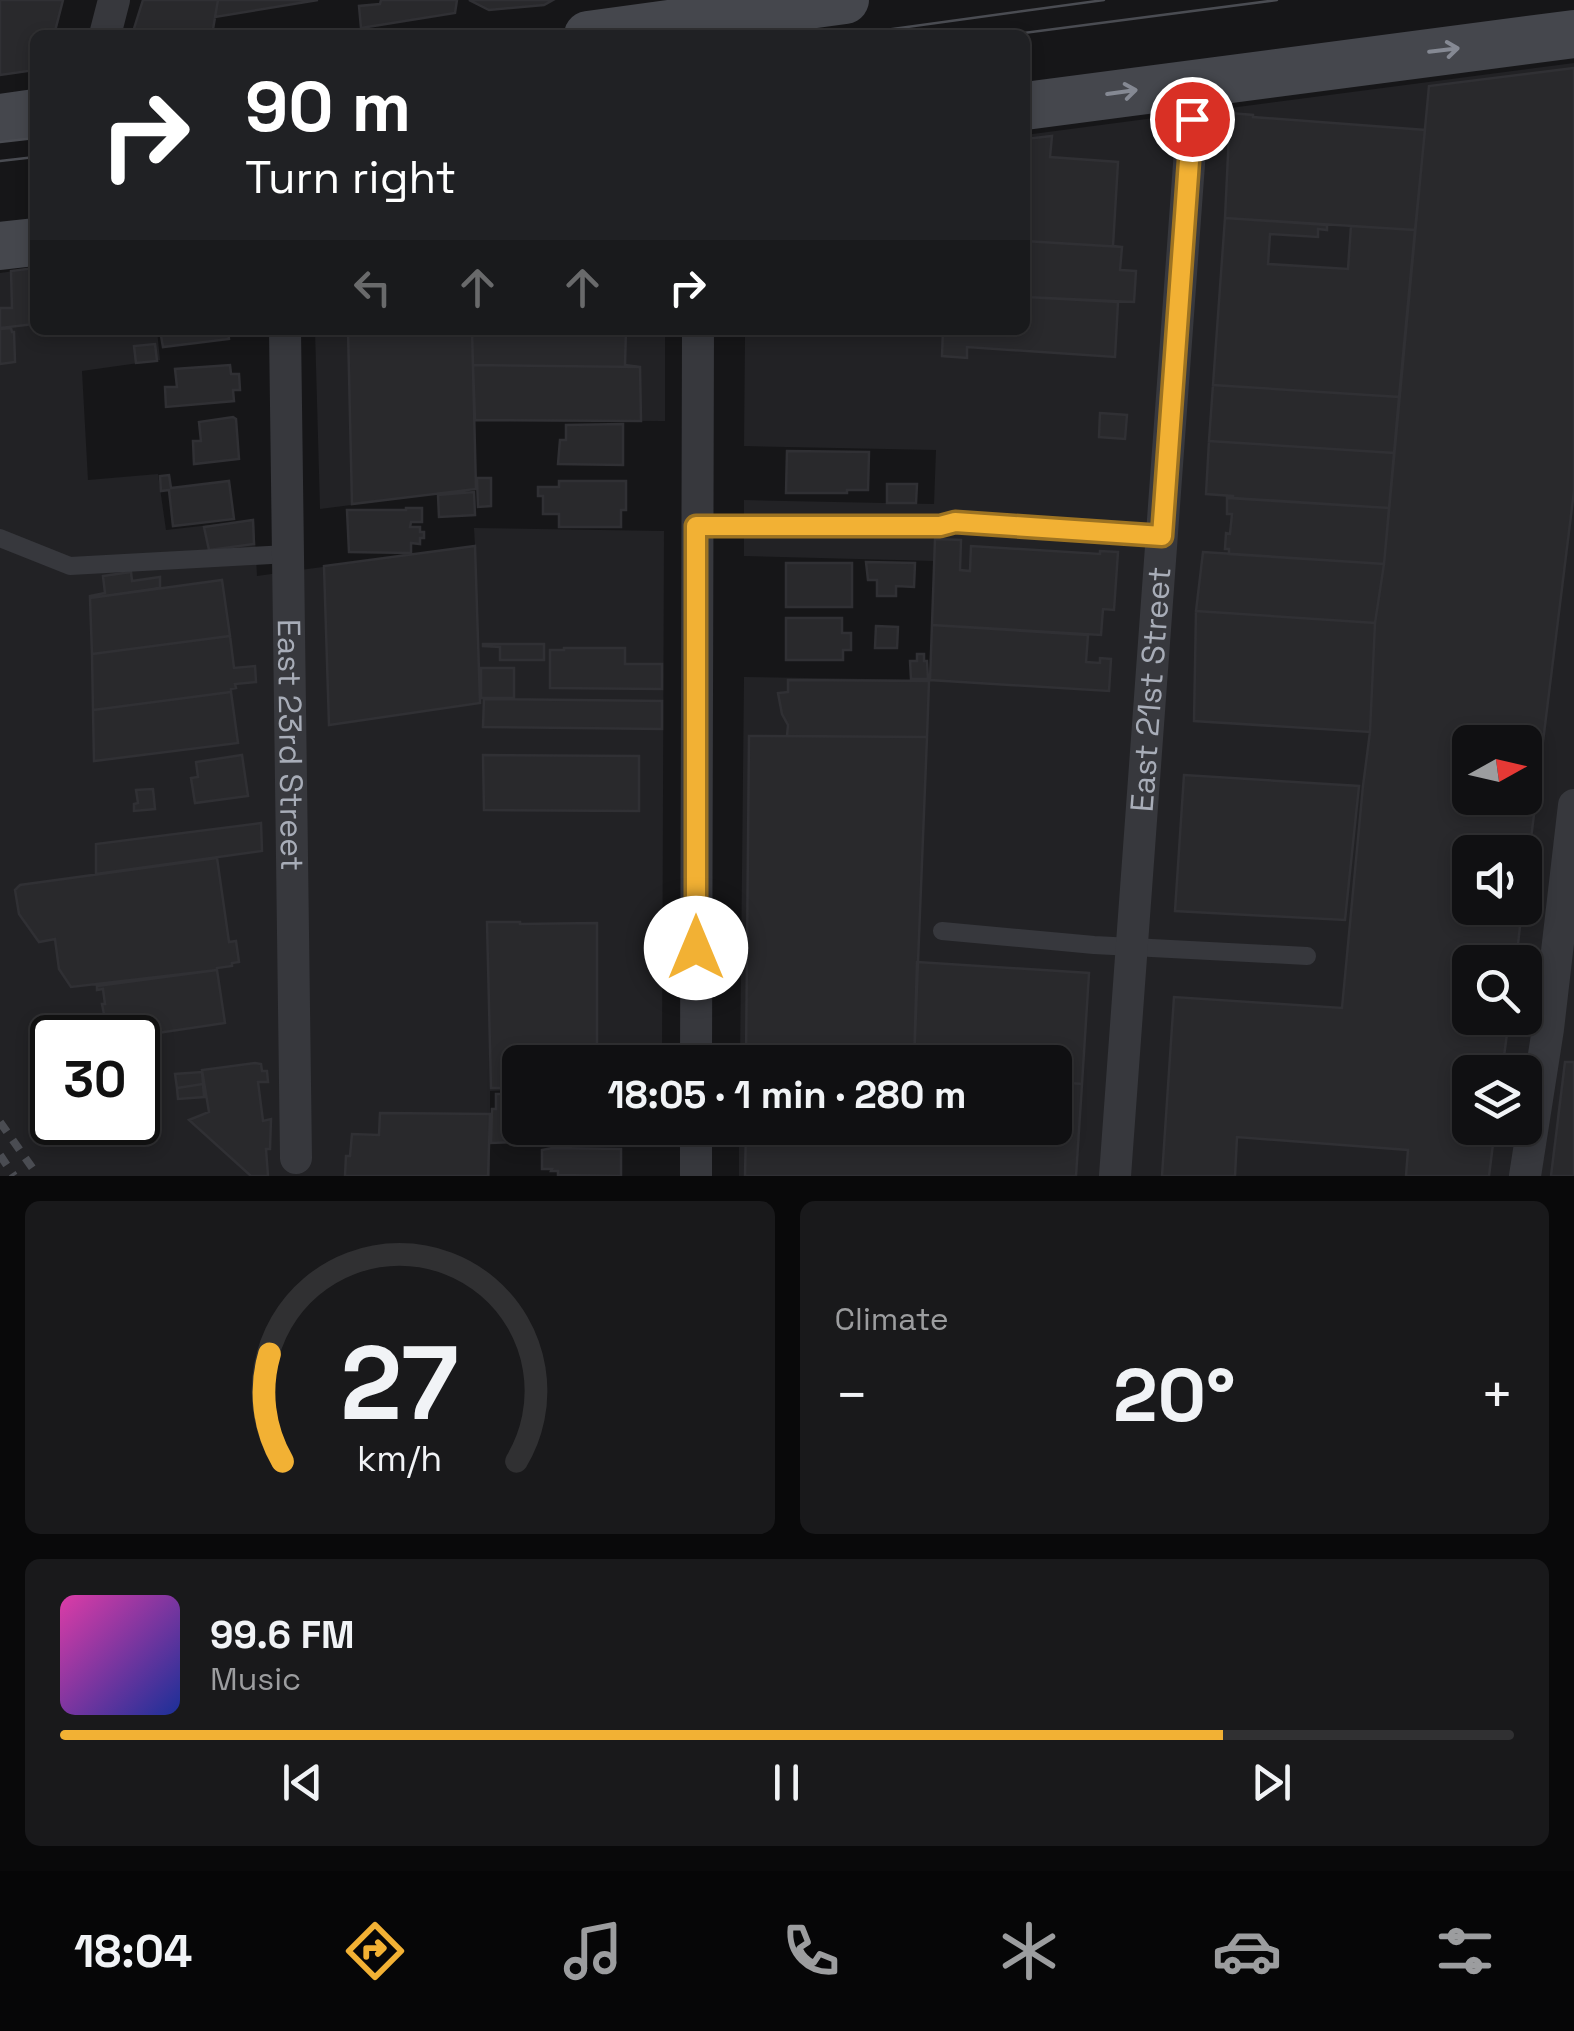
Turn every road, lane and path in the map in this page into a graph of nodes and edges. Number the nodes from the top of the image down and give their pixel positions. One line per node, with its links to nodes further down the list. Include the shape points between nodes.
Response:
1 (114, 0): 4 (street)
2 (845, 0): 3 (main road)
3 (596, 24)
4 (107, 30)
5 (1574, 34): 6 (main road, one-way to 5)
6 (1195, 82): 7 (main road, one-way to 6); 15 (street, East 21st Street)
7 (1030, 105)
8 (30, 114): 9 (main road)
9 (0, 118)
10 (30, 243): 11 (main road)
11 (0, 246)
12 (285, 335): 17 (street, East 23rd Street)
13 (698, 335): 14 (street)
14 (696, 526): 15 (lane, via 955,522); 23 (street)
15 (1162, 536): 20 (street, East 21st Street)
16 (0, 538): 17 (lane, via 70,566)
17 (288, 554): 25 (street, East 23rd Street)
18 (1574, 805): 22 (street)
19 (942, 932): 20 (lane)
20 (1131, 947): 21 (lane); 27 (street, East 21st Street)
21 (1307, 956)
22 (1561, 1028): 28 (street)
23 (696, 1045)
24 (696, 1145): 26 (street)
25 (296, 1158)
26 (696, 1176)
27 (1115, 1176)
28 (1524, 1176)

